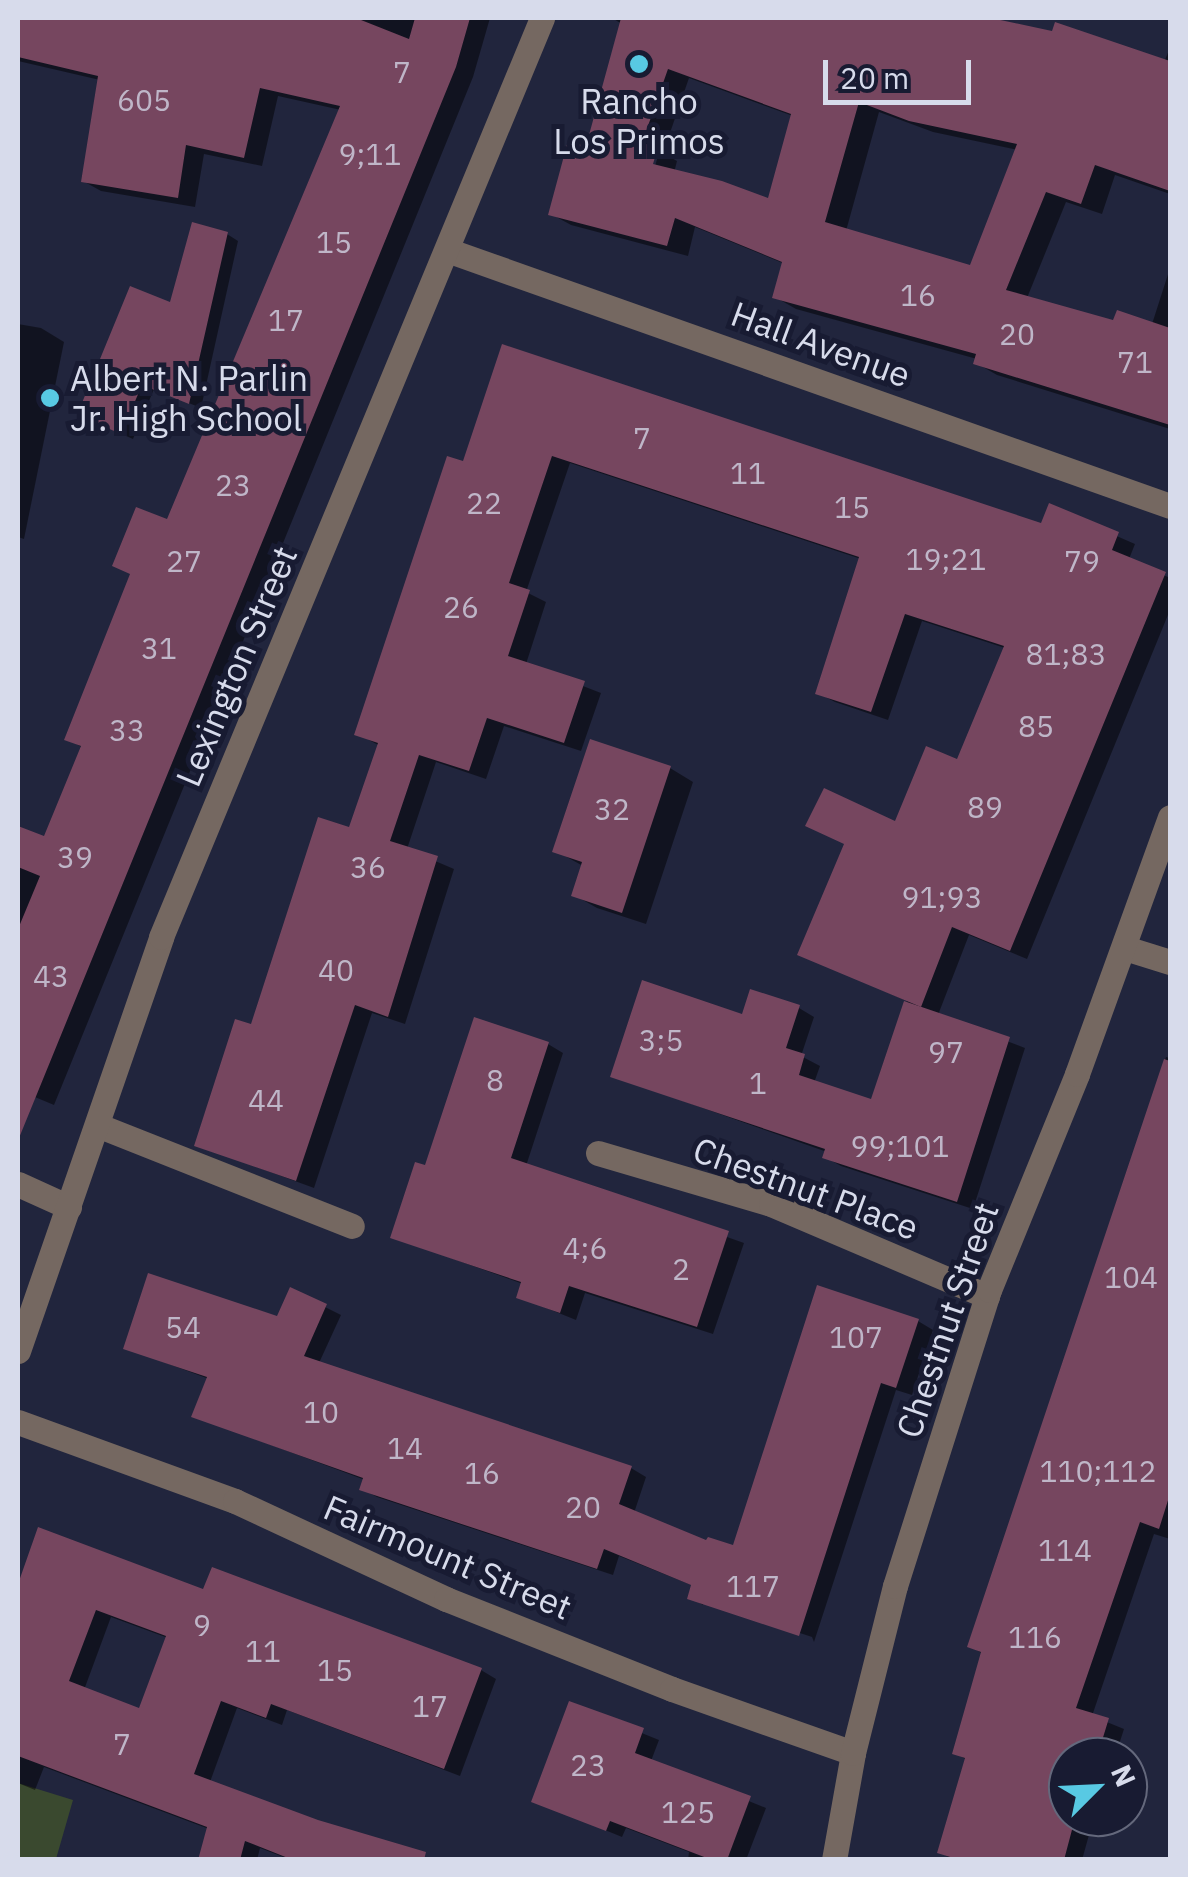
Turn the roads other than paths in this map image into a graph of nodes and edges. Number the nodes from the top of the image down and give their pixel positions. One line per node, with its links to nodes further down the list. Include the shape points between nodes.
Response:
1 (542, 18): 2 (street, Lexington Street)
2 (448, 250): 3 (street, Hall Avenue); 7 (street, Lexington Street, via 161,938)
3 (1170, 506)
4 (1170, 817): 5 (street, Chestnut Street)
5 (1125, 948): 6 (street); 12 (street, Chestnut Street)
6 (1170, 962)
7 (97, 1125): 10 (street, Lexington Street); 11 (street)
8 (598, 1153): 12 (street, Chestnut Place, via 772,1204)
9 (18, 1184): 10 (street)
10 (68, 1207): 13 (street, Lexington Street)
11 (352, 1226)
12 (987, 1296): 15 (street, Chestnut Street, via 895,1586)
13 (18, 1350)
14 (18, 1422): 15 (street, Fairmount Street, via 235,1502 446,1599 672,1689)
15 (853, 1753): 16 (street, Chestnut Street)
16 (834, 1860)

